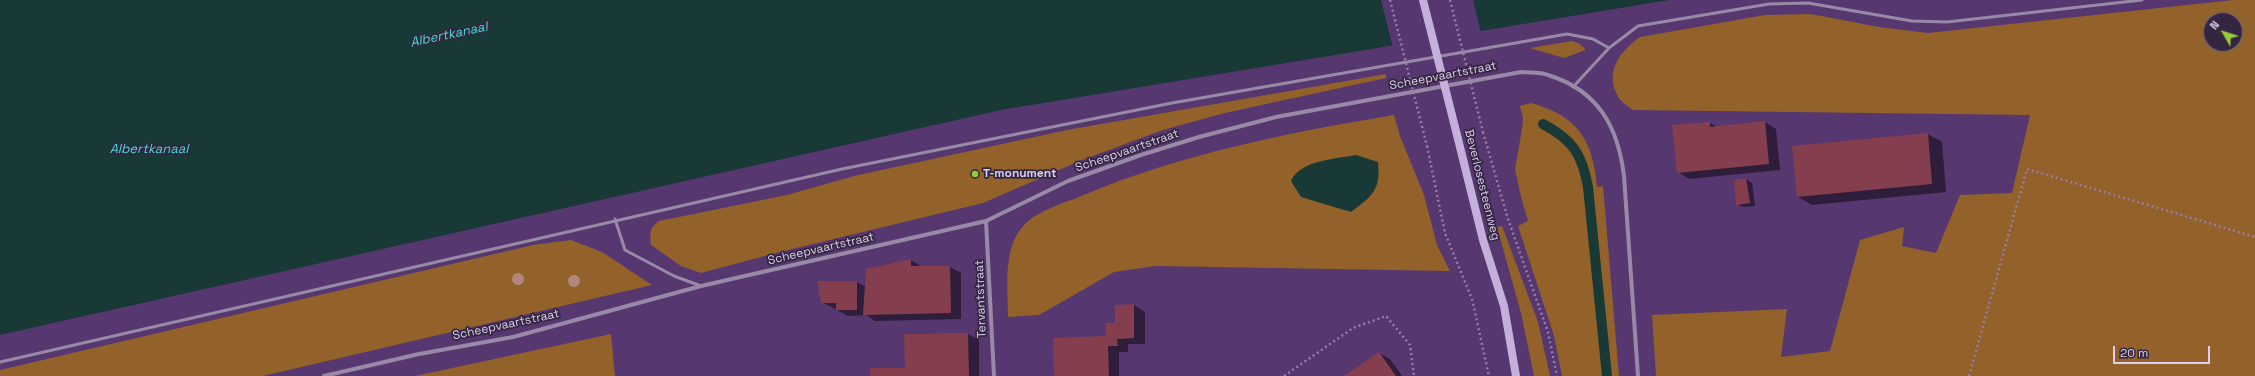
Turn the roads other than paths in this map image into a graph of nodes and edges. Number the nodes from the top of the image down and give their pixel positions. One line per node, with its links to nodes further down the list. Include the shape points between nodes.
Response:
1 (1423, 0): 11 (street, Beverlosesteenweg, bridge, via 1483,240 1504,306)
2 (2142, 0): 3 (lane, via 1947,22 1912,21 1808,3 1769,4 1638,26)
3 (1609, 48): 4 (lane); 5 (lane, via 1593,39 1567,34 1172,103 842,169)
4 (1573, 87): 6 (street, Scheepvaartstraat, via 1548,75 1521,72 1276,118 1199,137 1141,155 1068,182); 12 (street, Scheepvaartstraat, via 1597,105 1614,129 1621,151)
5 (615, 219): 7 (lane, via 625,250 674,276); 8 (lane)
6 (986, 221): 7 (street, Scheepvaartstraat); 10 (street, Tervantstraat)
7 (701, 286): 9 (street, Scheepvaartstraat, via 513,337 419,354)
8 (0, 362)
9 (324, 376)
10 (994, 376)
11 (1516, 376)
12 (1638, 376)

